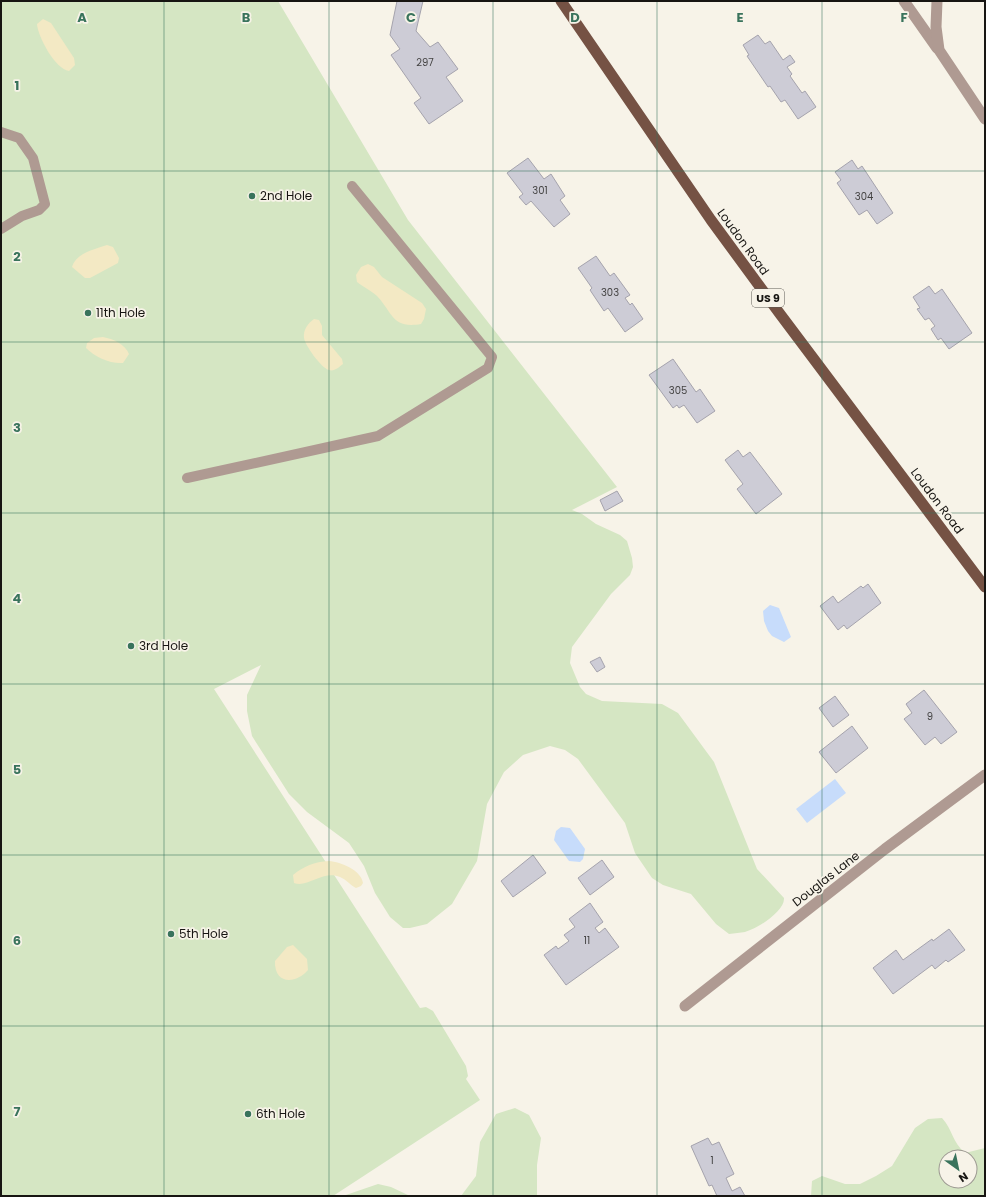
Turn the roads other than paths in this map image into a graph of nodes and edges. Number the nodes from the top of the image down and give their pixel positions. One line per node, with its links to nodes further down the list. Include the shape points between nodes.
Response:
1 (561, 1): 10 (main road, Loudon Road / US 9, via 734,251)
2 (904, 1): 4 (street)
3 (938, 1): 4 (street, via 936,27)
4 (939, 50): 5 (street)
5 (985, 119)
6 (1, 132): 8 (lane, via 19,138 33,158 45,204 40,210 22,216)
7 (352, 186): 9 (lane, via 492,357 488,368 378,436)
8 (1, 229)
9 (187, 478)
10 (985, 587)
11 (985, 775): 12 (street, Douglas Lane, via 885,849)
12 (685, 1006)

